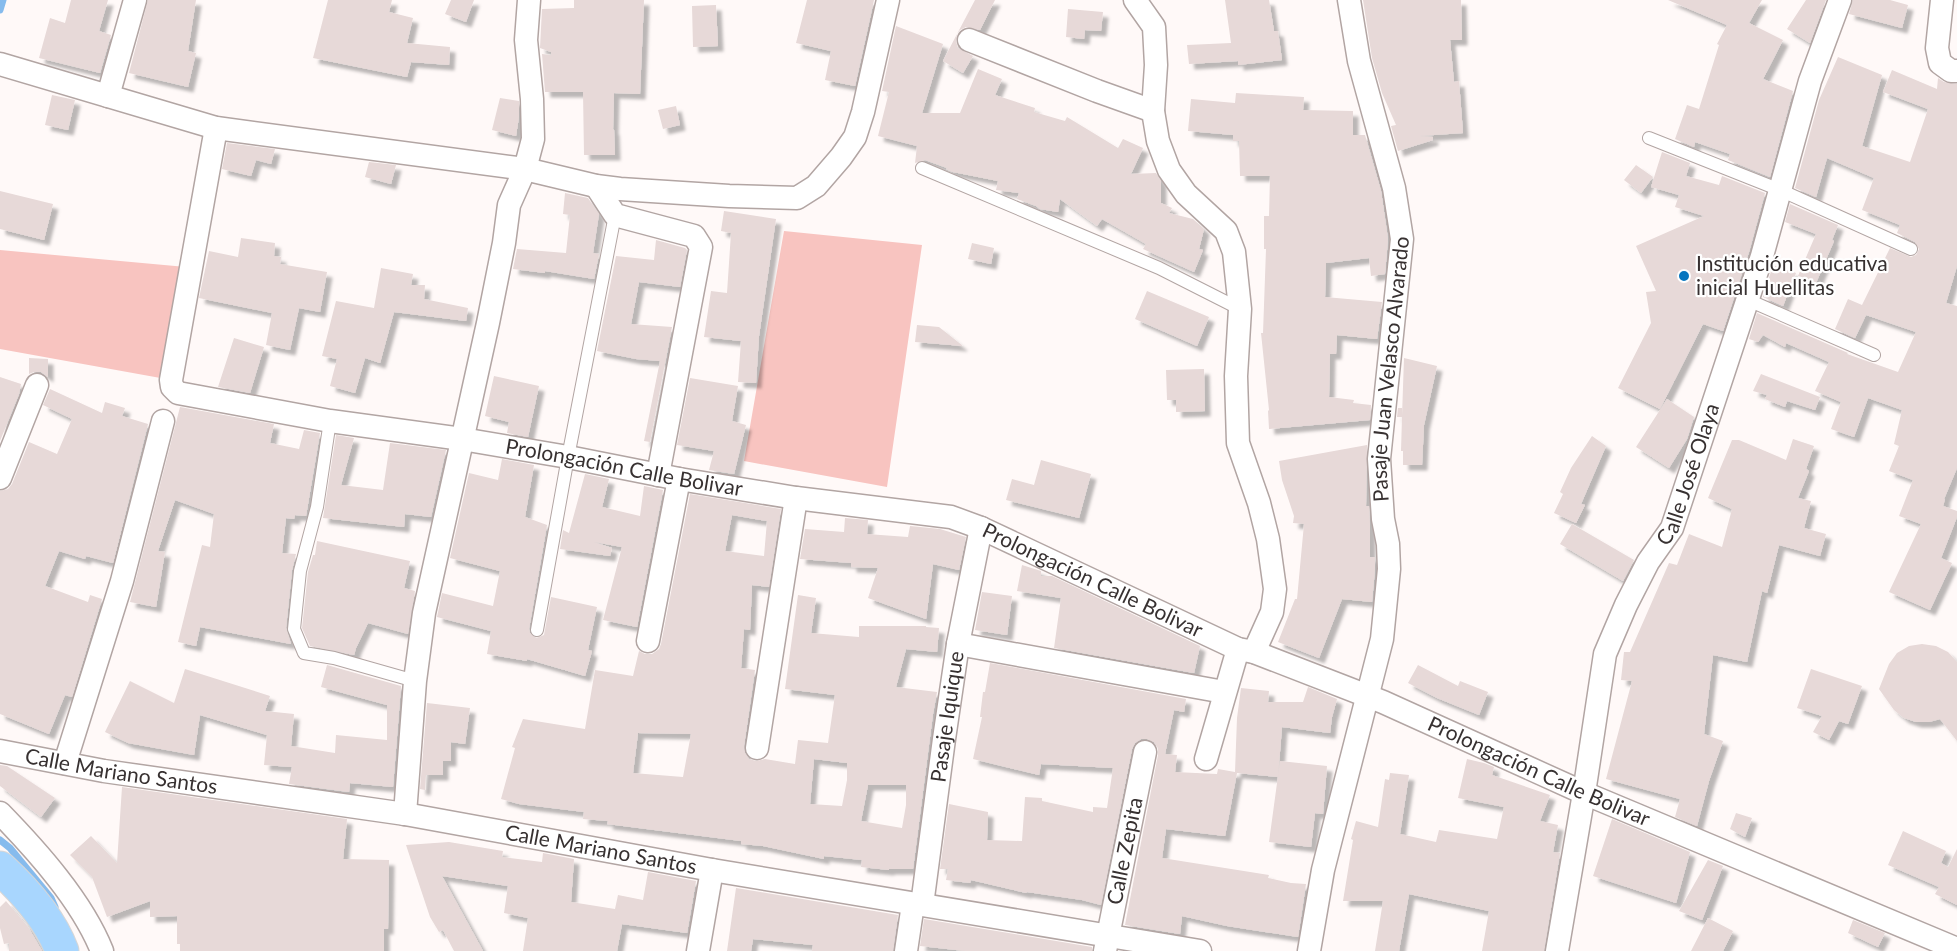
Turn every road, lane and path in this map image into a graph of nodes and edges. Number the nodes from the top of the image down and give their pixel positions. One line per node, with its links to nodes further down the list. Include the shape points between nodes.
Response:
1 (135, 0): 11 (street)
2 (528, 0): 16 (street, via 525,39 533,140)
3 (888, 0): 17 (street, via 855,137 816,186 797,198 775,198)
4 (1135, 0): 12 (street, via 1154,27)
5 (1349, 0): 39 (street, Pasaje Juan Velasco Alvarado, via 1359,61 1395,188 1402,239 1379,459 1389,570 1382,639)
6 (1840, 0): 18 (street, Calle José Olaya, via 1810,81)
7 (1941, 0): 10 (street, via 1937,48 1940,63)
8 (969, 40): 12 (street)
9 (0, 64): 11 (street)
10 (1957, 71)
11 (108, 96): 13 (street)
12 (1154, 111): 22 (street, via 1158,141 1169,170 1186,194 1226,231 1234,252)
13 (216, 128): 16 (street); 26 (street, Prolongación Calle Bolivar, via 172,387 178,393)
14 (1649, 138): 18 (lane)
15 (922, 168): 22 (lane, via 1159,268)
16 (525, 169): 17 (street); 27 (street, via 509,205)
17 (596, 186): 19 (street)
18 (1780, 190): 20 (lane); 21 (street, Calle José Olaya)
19 (615, 215): 28 (lane); 30 (street, via 694,236 701,247)
20 (1911, 249)
21 (1748, 300): 23 (lane); 45 (street, Calle José Olaya, via 1672,528 1648,562 1605,654)
22 (1240, 309): 36 (street, via 1238,443 1259,503 1275,589 1272,612)
23 (1874, 355)
24 (37, 385): 29 (street)
25 (163, 421): 44 (street, via 122,580)
26 (330, 421): 27 (street, Prolongación Calle Bolivar); 37 (lane, via 317,507 300,571 294,629 304,653)
27 (462, 439): 28 (street, Prolongación Calle Bolivar); 37 (street, via 424,613)
28 (568, 457): 30 (street, Prolongación Calle Bolivar); 33 (lane)
29 (0, 478)
30 (669, 478): 31 (street, Prolongación Calle Bolivar); 34 (street)
31 (796, 498): 32 (street, Prolongación Calle Bolivar, via 951,517); 40 (street)
32 (981, 528): 35 (street, Pasaje Iquique); 36 (street, Prolongación Calle Bolivar)
33 (537, 630)
34 (648, 641)
35 (958, 644): 38 (street); 50 (street, Pasaje Iquique)
36 (1246, 651): 38 (street); 39 (street, Prolongación Calle Bolivar)
37 (415, 681): 47 (street)
38 (1224, 692): 43 (street)
39 (1367, 696): 45 (street, Prolongación Calle Bolivar); 58 (street, Pasaje Juan Velasco Alvarado, via 1323,870)
40 (757, 748)
41 (0, 751): 44 (street, Calle Mariano Santos)
42 (1146, 752): 51 (street, Calle Zepita)
43 (1206, 759)
44 (65, 763): 47 (street, Calle Mariano Santos)
45 (1584, 793): 52 (street, Prolongación Calle Bolivar); 59 (street, Calle José Olaya)
46 (0, 813): 54 (street, via 82,910)
47 (405, 814): 49 (street, Calle Mariano Santos)
48 (0, 868): 53 (main road, via 23,890)
49 (712, 870): 50 (street, Calle Mariano Santos); 55 (street)
50 (918, 905): 51 (street, Calle Mariano Santos); 56 (street, Pasaje Iquique)
51 (1106, 943): 57 (street, Calle Mariano Santos)
52 (1957, 949)
53 (62, 951)
54 (102, 951)
55 (698, 951)
56 (906, 951)
57 (1200, 951)
58 (1309, 951)
59 (1557, 951)

